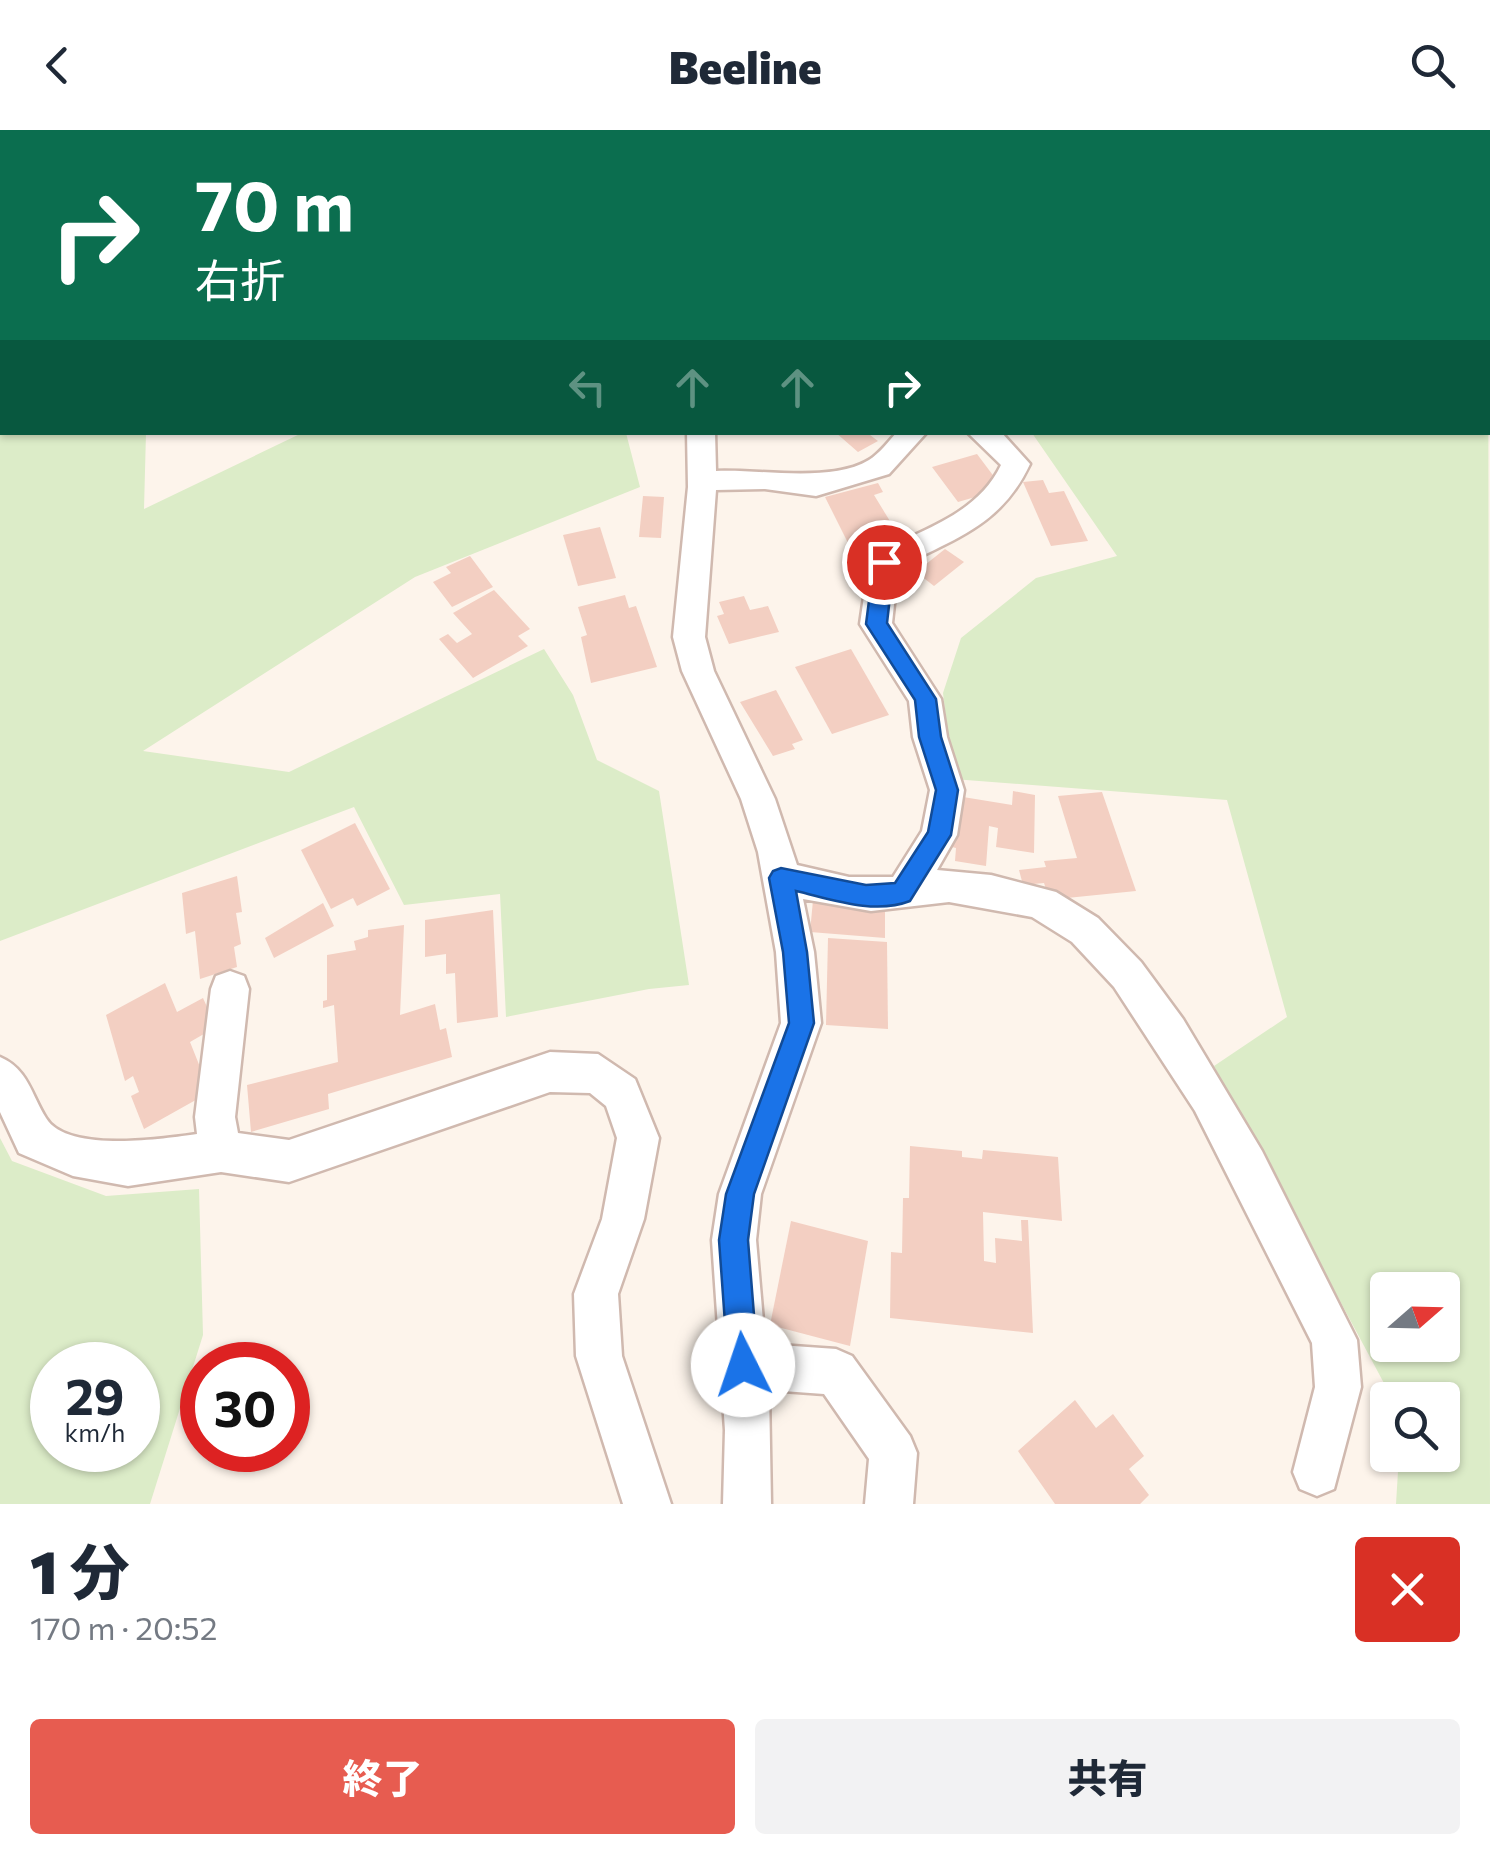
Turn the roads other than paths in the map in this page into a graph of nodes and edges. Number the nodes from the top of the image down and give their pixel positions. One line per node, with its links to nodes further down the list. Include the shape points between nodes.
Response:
1 (701, 435): 4 (street)
2 (911, 435): 4 (street, via 879,467 816,486)
3 (985, 435): 6 (street, via 1016,464 1008,488 935,540 884,562 876,605 876,624 925,699 947,790 940,835)
4 (702, 481): 5 (street, via 689,637 698,671 758,799)
5 (781, 878): 6 (street, via 866,896); 10 (street, via 801,1023 740,1194 734,1240)
6 (902, 894): 11 (street, via 939,886 1044,904 1090,932 1191,1063 1334,1340 1338,1387)
7 (230, 989): 9 (street, via 215,1117)
8 (0, 1077): 9 (street, via 34,1138 73,1155 128,1165)
9 (221, 1152): 12 (street, via 289,1162 550,1072 598,1074 622,1092 638,1138 623,1219 596,1294 600,1356)
10 (743, 1365): 13 (street); 14 (street, via 836,1372 894,1454)
11 (1317, 1472)
12 (647, 1504)
13 (747, 1504)
14 (889, 1504)

